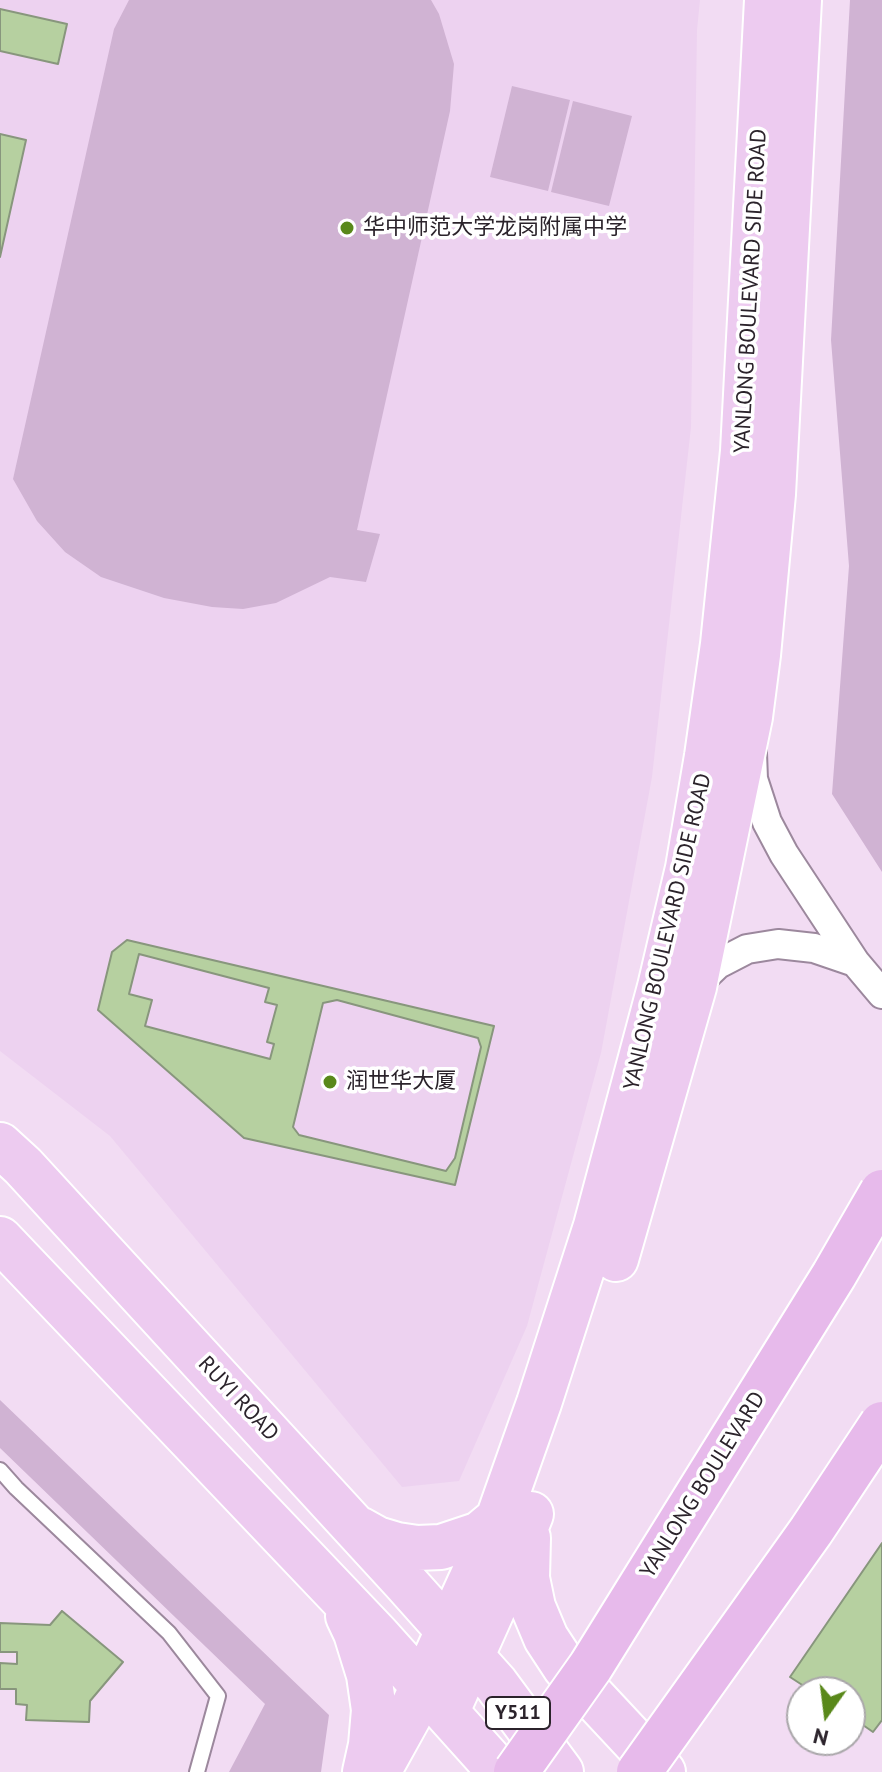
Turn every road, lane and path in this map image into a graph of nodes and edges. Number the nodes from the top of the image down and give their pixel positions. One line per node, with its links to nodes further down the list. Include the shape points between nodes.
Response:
1 (767, 0): 12 (main road, YANLONG BOULEVARD SIDE ROAD, via 743,451 705,770 660,987)
2 (799, 0): 3 (main road, YANLONG BOULEVARD SIDE ROAD, via 773,494)
3 (750, 717): 4 (street, via 753,779 767,822); 5 (main road, YANLONG BOULEVARD SIDE ROAD)
4 (855, 962): 5 (street, via 814,948 778,944 747,949 718,964); 6 (street)
5 (694, 987): 12 (main road, YANLONG BOULEVARD SIDE ROAD, via 592,1338)
6 (882, 994)
7 (0, 1145): 13 (main road, RUYI ROAD)
8 (882, 1192): 21 (highway, YANLONG BOULEVARD, bridge, via 591,1666)
9 (0, 1239): 14 (main road)
10 (882, 1424): 23 (highway, bridge)
11 (0, 1470): 17 (lane, via 169,1633 218,1696)
12 (514, 1517): 13 (main road, via 441,1547 397,1545); 15 (main road, YANLONG BOULEVARD SIDE ROAD); 24 (main road, via 533,1607 546,1638 565,1667)
13 (357, 1528): 15 (main road, RUYI ROAD)
14 (336, 1592): 16 (main road); 18 (main road, via 369,1675 374,1710)
15 (460, 1643): 16 (main road, YANLONG BOULEVARD SIDE ROAD); 22 (main road, Y511)
16 (435, 1698): 19 (main road, YANLONG BOULEVARD SIDE ROAD); 20 (main road, Y511)
17 (197, 1772)
18 (365, 1772)
19 (378, 1772)
20 (500, 1772)
21 (516, 1772)
22 (561, 1772)
23 (639, 1772)
24 (663, 1772)

